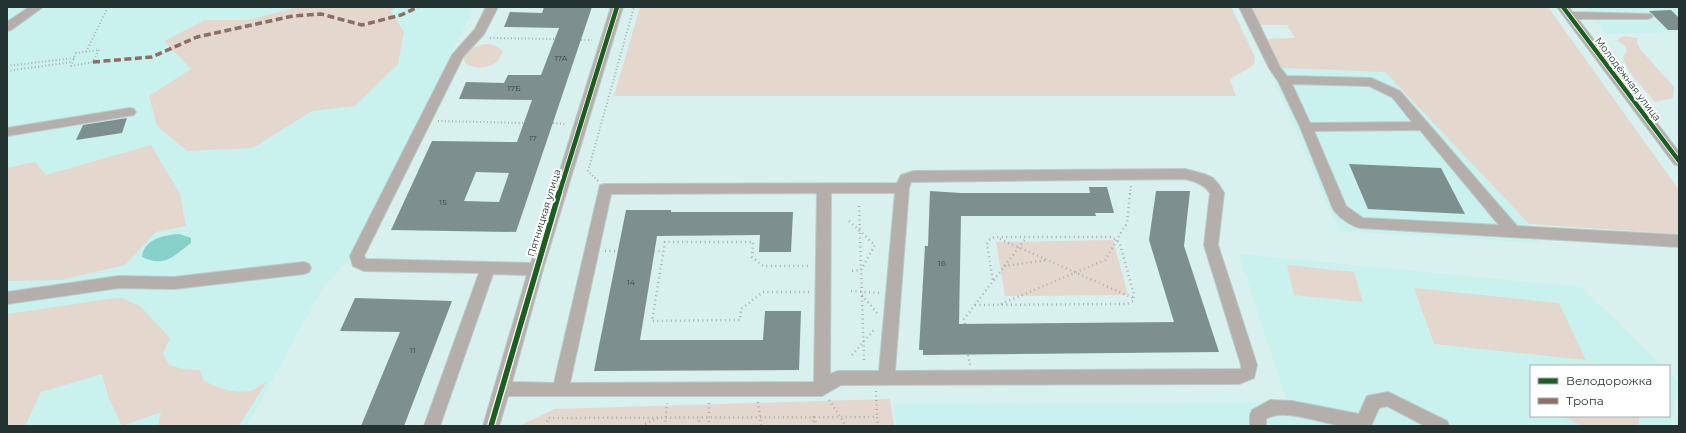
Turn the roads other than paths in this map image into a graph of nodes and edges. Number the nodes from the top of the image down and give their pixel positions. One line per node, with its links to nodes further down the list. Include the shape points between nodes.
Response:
1 (38, 7): 7 (street)
2 (492, 7): 19 (street, via 480,31 458,55 357,256 358,262 364,265)
3 (616, 7): 20 (street, Пятницкая улица)
4 (1245, 7): 8 (street, via 1275,68)
5 (1566, 11): 6 (street); 13 (street, Молодёжная улица)
6 (1647, 16)
7 (7, 27)
8 (1284, 80): 10 (street, via 1371,82 1396,94); 11 (street)
9 (130, 112): 12 (street)
10 (1423, 126): 11 (street); 16 (street)
11 (1306, 127): 16 (street, via 1340,209 1360,223)
12 (7, 132)
13 (1679, 161)
14 (824, 188): 15 (street); 24 (street); 25 (street, via 605,189)
15 (902, 188): 22 (street, via 893,294); 22 (street, via 906,178 914,176 1096,181 1128,174 1185,174 1204,180 1215,188 1217,193 1211,245 1249,365 1248,373 1239,377)
16 (1513, 232): 17 (street)
17 (1679, 241)
18 (304, 268): 21 (street, via 174,283 119,282)
19 (488, 268): 20 (street); 26 (street)
20 (536, 269): 23 (street, Пятницкая улица)
21 (7, 298)
22 (881, 378): 24 (street, via 838,378)
23 (502, 389): 25 (street); 27 (street, Пятницкая улица)
24 (822, 389): 25 (street)
25 (560, 390)
26 (432, 426)
27 (491, 426)
28 (1258, 426): 29 (street, via 1258,416 1270,408 1292,408 1364,423 1372,401 1388,399)
29 (1441, 426)

